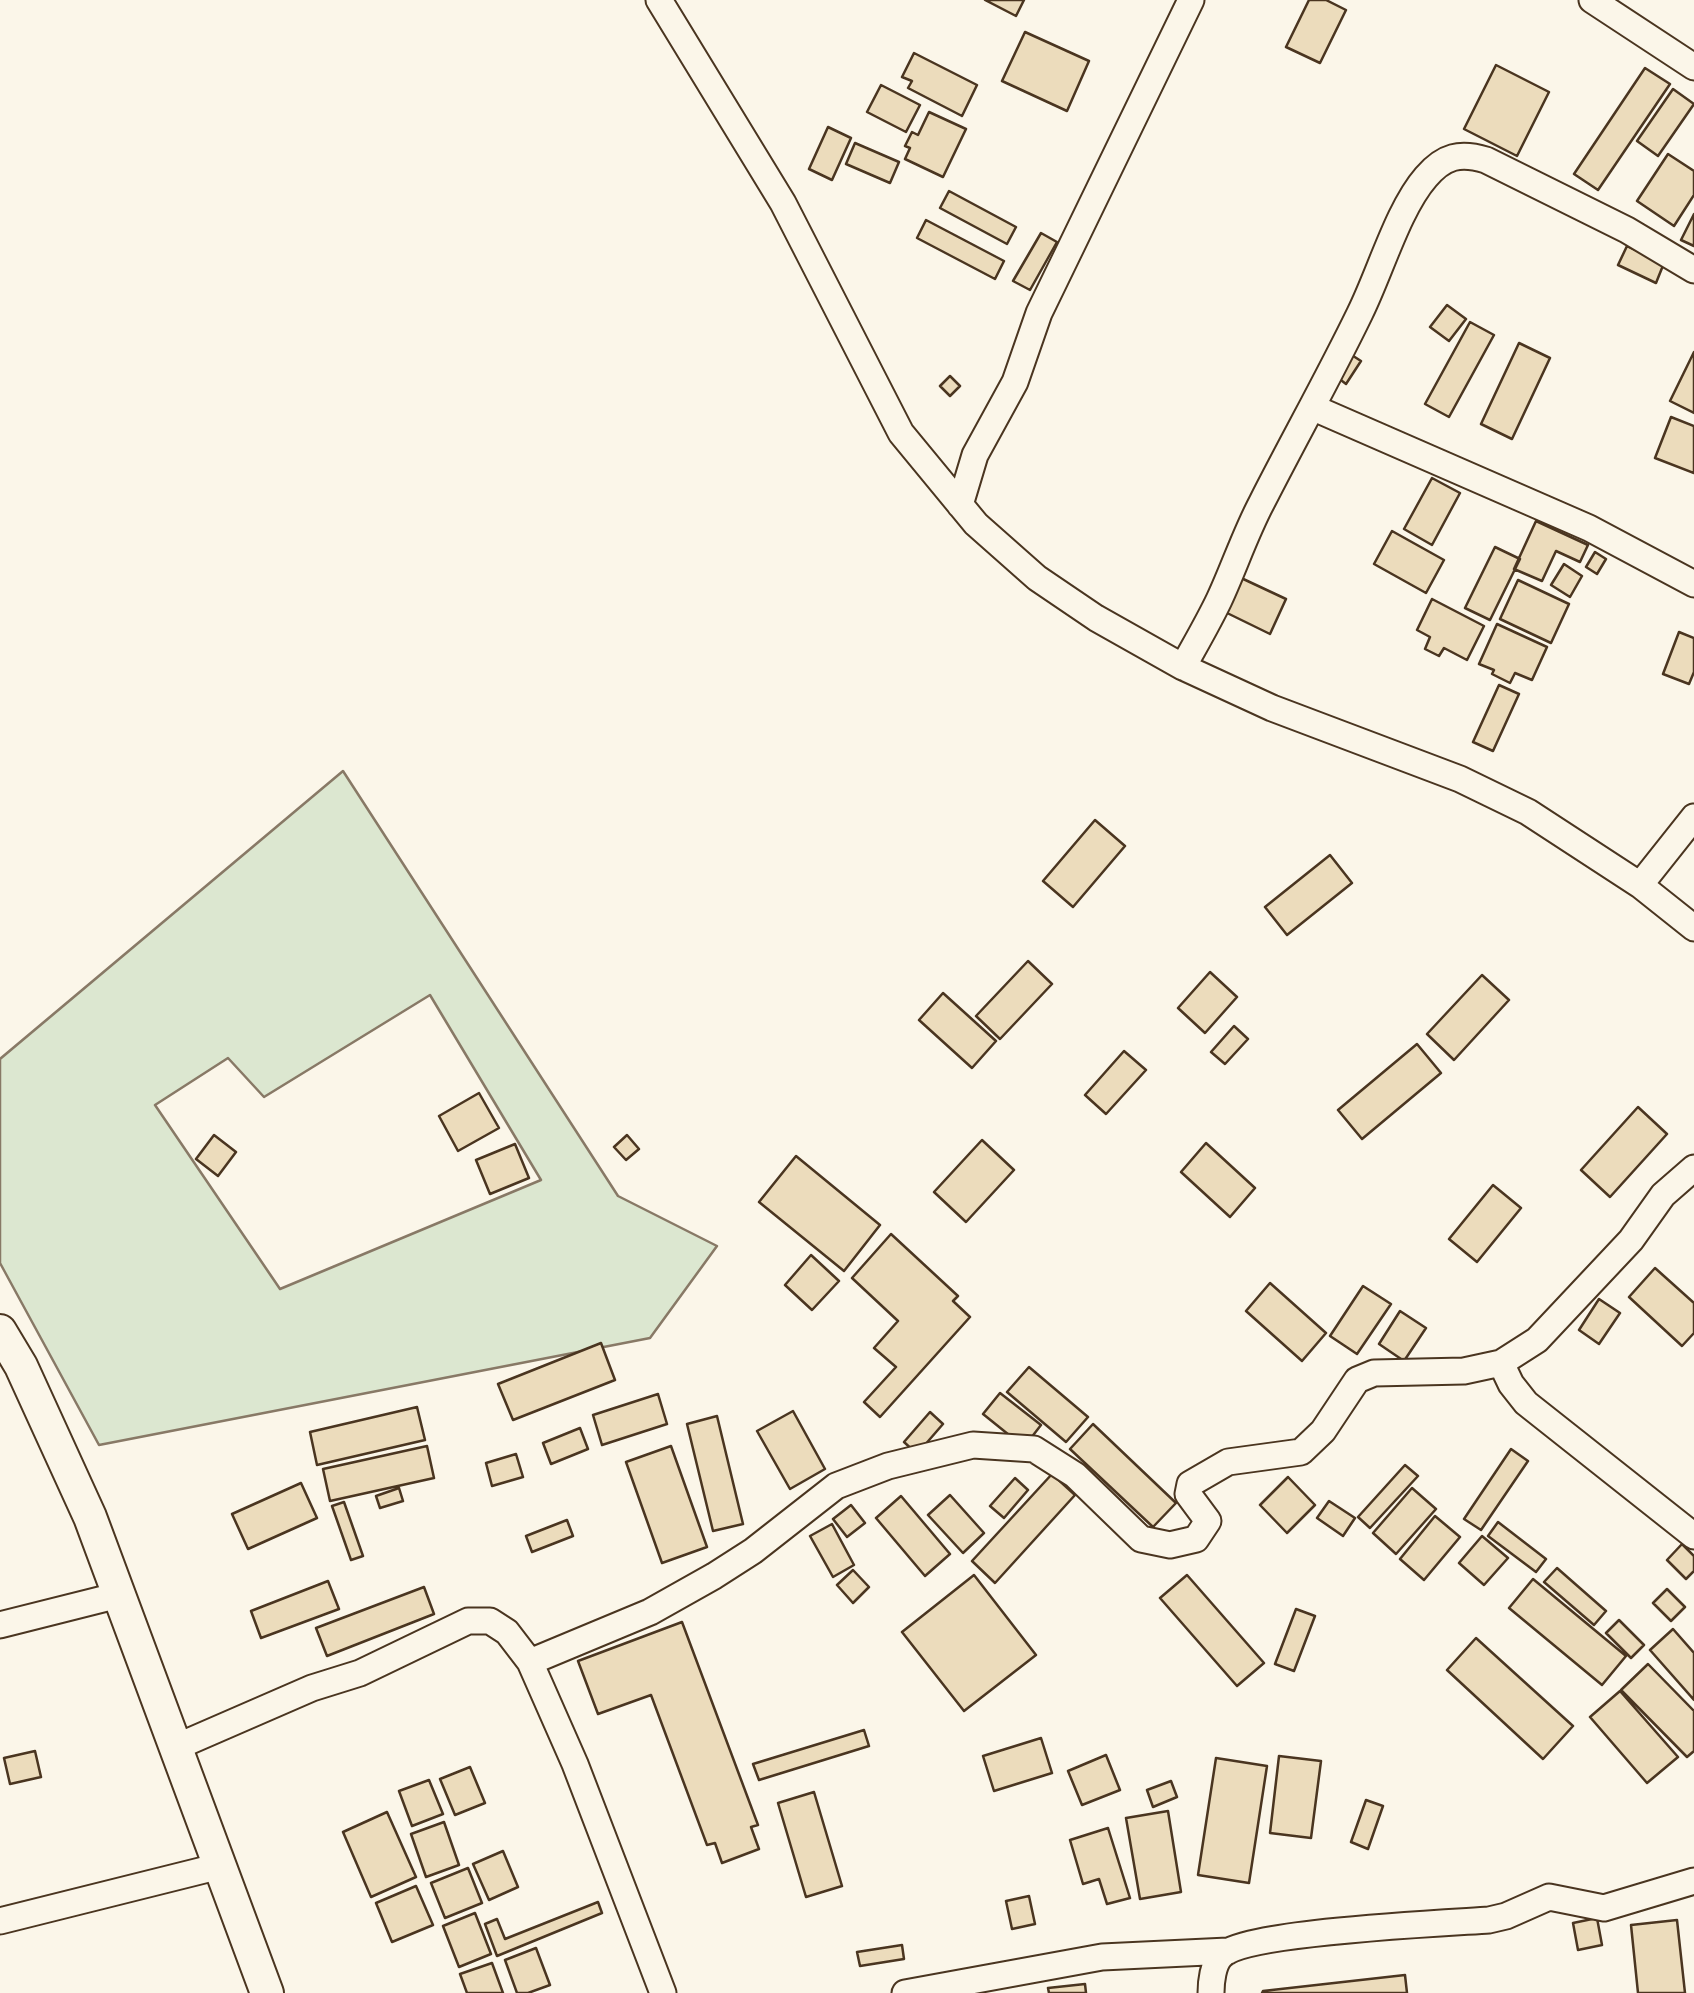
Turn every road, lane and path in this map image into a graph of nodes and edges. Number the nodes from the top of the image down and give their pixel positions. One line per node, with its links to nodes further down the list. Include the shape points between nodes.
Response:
1 (659, 0): 7 (street, via 783,203 901,433)
2 (1191, 0): 7 (street, via 1039,313 1015,382 974,455)
3 (1592, 0): 4 (street)
4 (1694, 66)
5 (1694, 270): 6 (street, via 1486,160 1452,156 1412,197)
6 (1314, 408): 8 (street, via 1589,528); 9 (street)
7 (960, 505): 9 (street, via 1037,578)
8 (1694, 584)
9 (1184, 667): 11 (street, via 1460,779)
10 (1694, 817): 11 (street)
11 (1640, 885): 12 (street)
12 (1694, 928)
13 (1694, 1168): 15 (street, via 1537,1340)
14 (0, 1331): 17 (main road, via 82,1500)
15 (1502, 1363): 16 (street, via 1526,1403); 19 (street, via 1464,1371 1374,1372 1357,1380 1324,1431 1301,1452 1228,1462 1190,1484 1188,1494 1208,1520 1196,1539 1170,1545 1140,1539 1076,1475 1034,1449 973,1446 888,1466 836,1486 753,1551 650,1612)
16 (1694, 1536)
17 (119, 1595): 18 (street); 20 (main road)
18 (0, 1625)
19 (530, 1662): 20 (street, via 490,1621 468,1621); 26 (street)
20 (174, 1748): 21 (main road)
21 (220, 1866): 23 (street); 25 (main road)
22 (1694, 1881): 24 (street, via 1604,1908 1548,1897 1490,1920 1305,1934)
23 (0, 1921)
24 (1228, 1951): 27 (street, via 1102,1957); 28 (street, via 1216,1962)
25 (267, 1993)
26 (663, 1993)
27 (905, 1993)
28 (1211, 1993)

